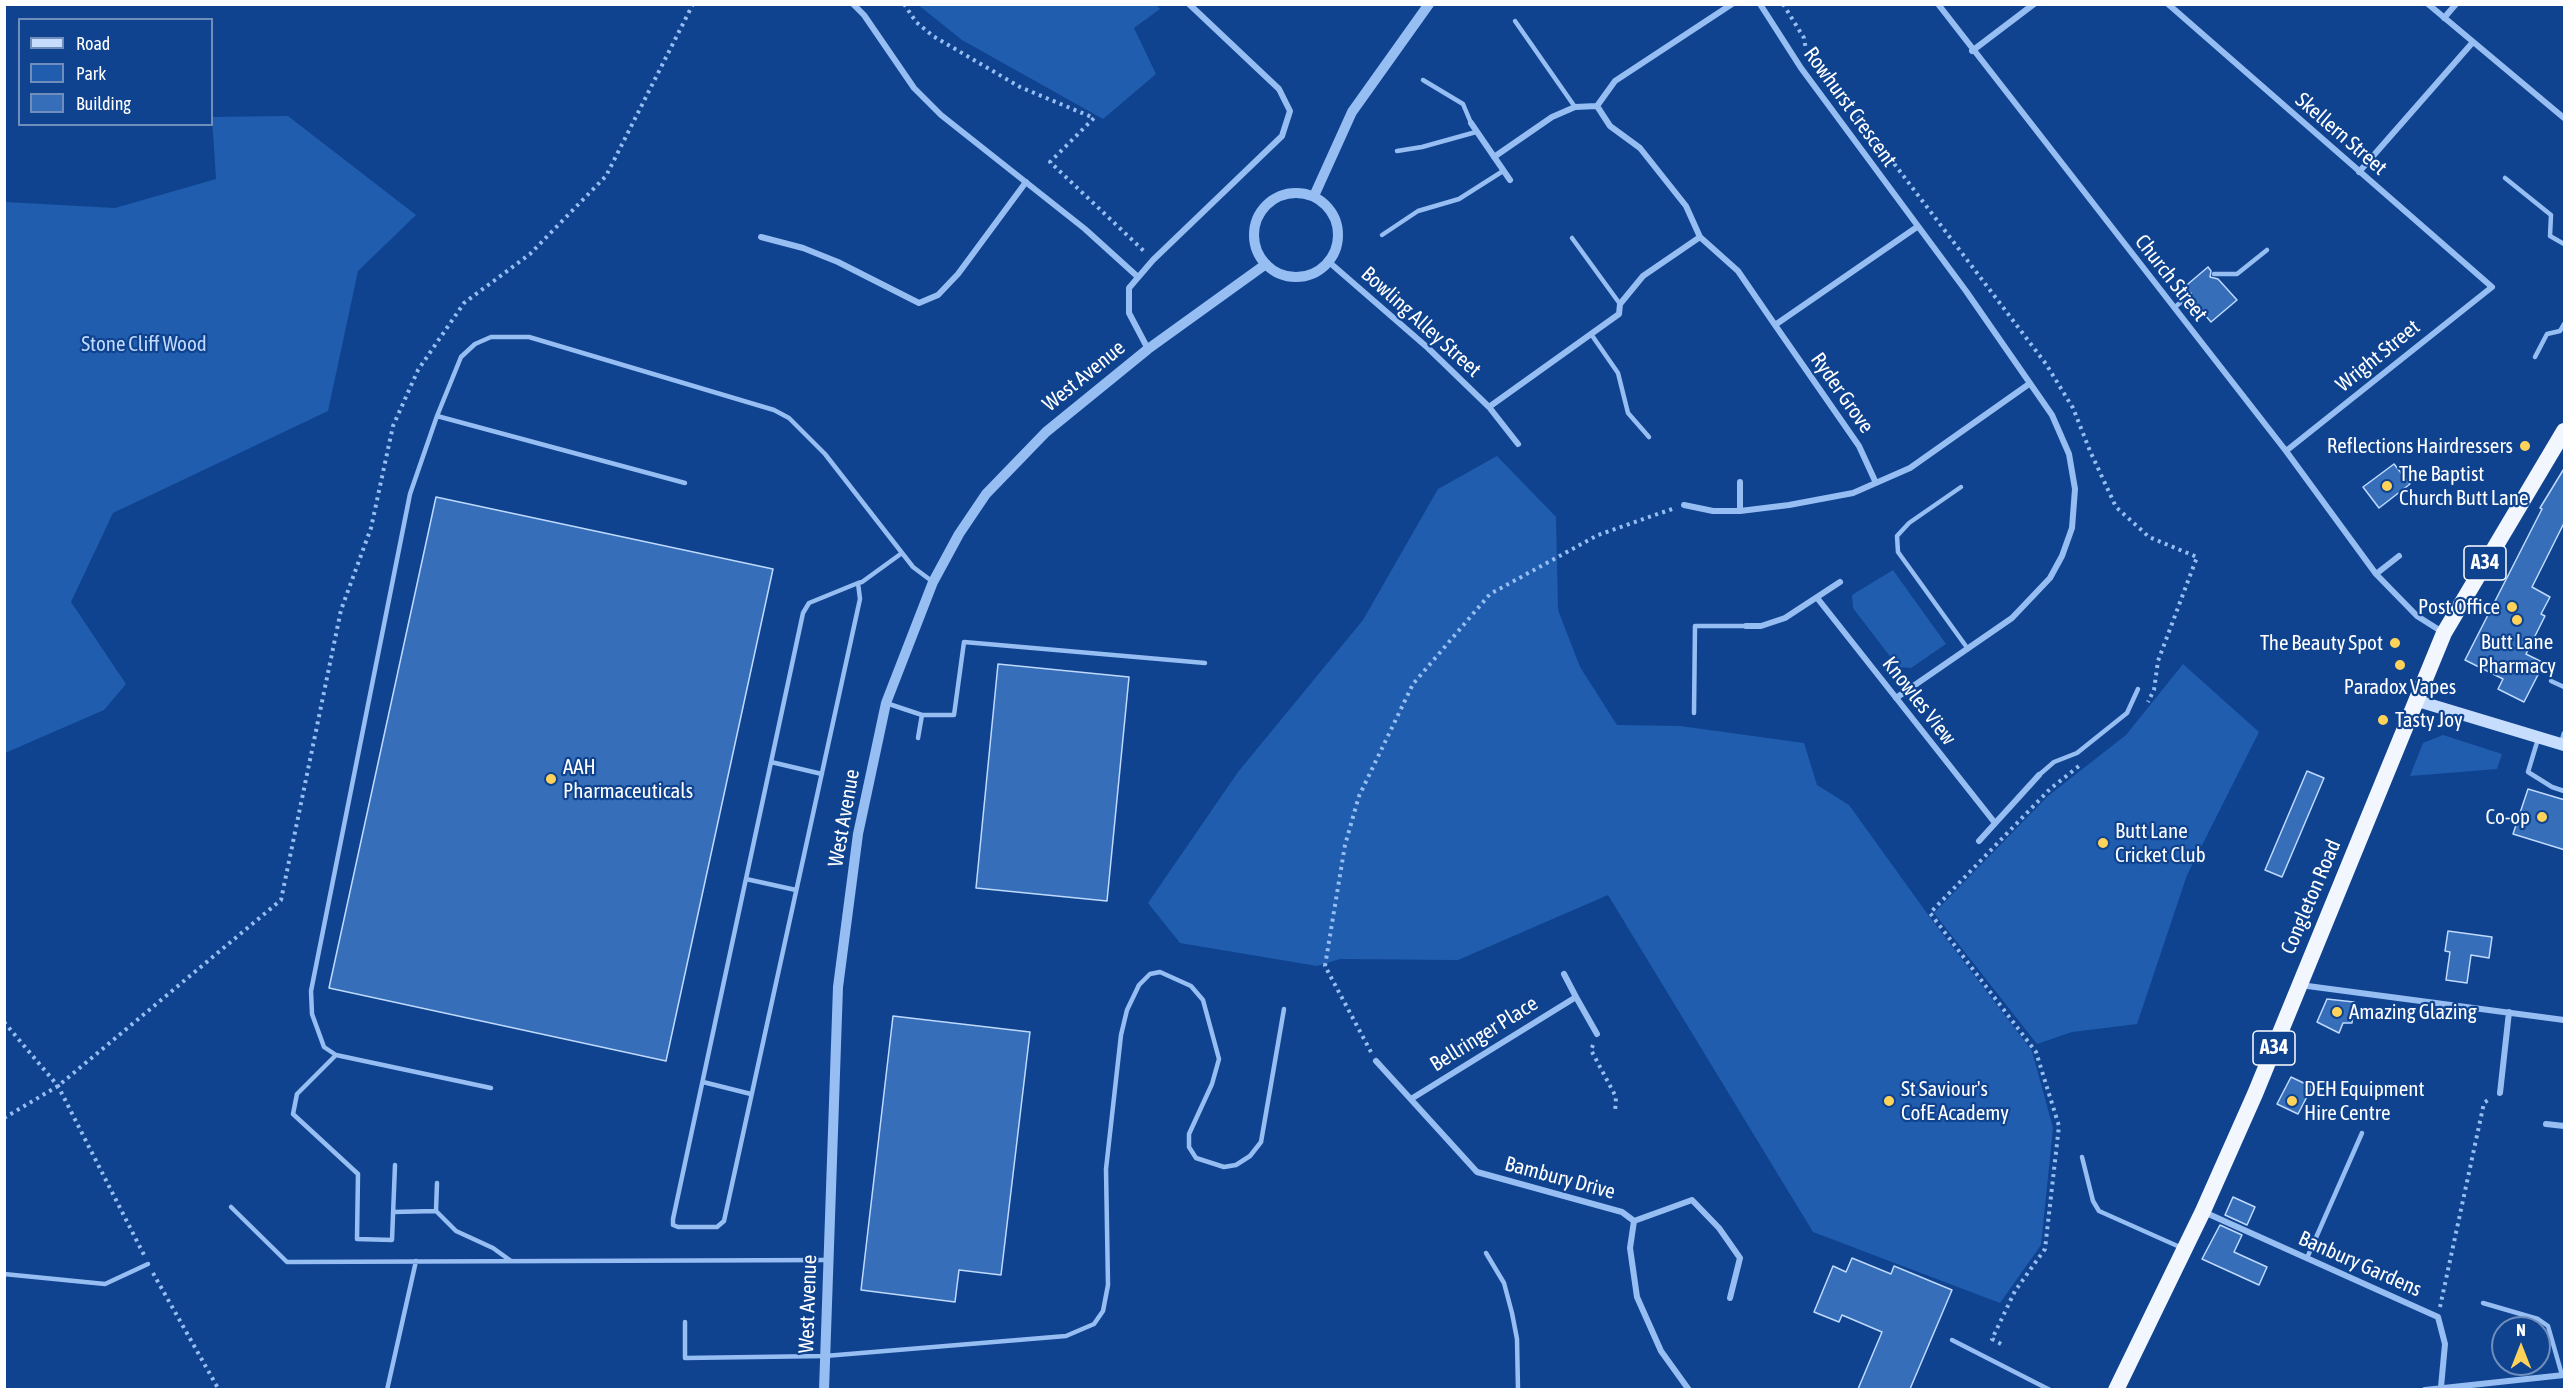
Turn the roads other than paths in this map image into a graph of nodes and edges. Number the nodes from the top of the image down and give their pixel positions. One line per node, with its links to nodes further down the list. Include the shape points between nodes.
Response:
1 (852, 4): 27 (street, via 864,15 914,88 941,115)
2 (1189, 4): 39 (street, West Avenue, via 1279,89 1290,111 1282,136)
3 (1429, 4): 28 (street, via 1352,112)
4 (1732, 4): 16 (street, via 1615,81)
5 (1760, 4): 29 (street, Rowhurst Crescent, via 1801,68)
6 (1938, 4): 14 (street, Church Street)
7 (2034, 4): 14 (street)
8 (2168, 4): 24 (street, Skellern Street)
9 (2428, 4): 11 (street)
10 (2456, 4): 11 (street)
11 (2444, 18): 13 (street)
12 (1515, 21): 17 (lane)
13 (2473, 42): 18 (street); 24 (street)
14 (1972, 51): 43 (street, Church Street)
15 (1424, 80): 19 (lane, via 1463,104)
16 (1598, 106): 17 (street); 32 (street, via 1610,126 1640,148 1679,197)
17 (1575, 107): 22 (street, via 1552,117)
18 (2565, 118)
19 (1471, 123): 20 (street)
20 (1476, 132): 21 (lane); 22 (street)
21 (1397, 151)
22 (1494, 157): 23 (street)
23 (1503, 171): 26 (street); 30 (lane, via 1460,199 1418,211)
24 (2359, 172): 40 (street, Skellern Street)
25 (2505, 178): 34 (lane, via 2551,215 2550,236)
26 (1510, 180)
27 (1026, 182): 31 (street, via 958,274 938,295 919,303 803,248); 39 (street)
28 (1314, 196): 36 (street, via 1336,219 1338,243); 37 (street, via 1296,192 1277,196 1261,210 1254,231 1257,252)
29 (1917, 227): 45 (street); 49 (street, Rowhurst Crescent)
30 (1383, 235)
31 (761, 237)
32 (1700, 237): 42 (street, Bowling Alley Street, via 1643,276); 45 (street, via 1738,271)
33 (1572, 238): 42 (lane)
34 (2565, 244)
35 (2267, 250): 38 (lane, via 2237,274)
36 (1329, 262): 37 (street, via 1306,276 1284,275); 50 (street, Bowling Alley Street)
37 (1266, 264): 47 (street, West Avenue)
38 (2214, 274)
39 (1138, 277): 47 (street, West Avenue, via 1129,288 1129,313)
40 (2492, 287): 55 (street, Wright Street)
41 (2188, 296): 43 (lane)
42 (1620, 304): 46 (street, Bowling Alley Street, via 1619,314)
43 (2174, 308): 55 (street, Church Street)
44 (2565, 324): 48 (lane, via 2560,331 2547,334)
45 (1775, 325): 58 (street, Ryder Grove, via 1859,447)
46 (1591, 334): 50 (street, Bowling Alley Street); 53 (lane, via 1618,373 1628,413)
47 (1148, 349): 65 (street, West Avenue, via 1046,432 986,494)
48 (2535, 357)
49 (2029, 384): 58 (street, via 1911,468); 71 (street, Rowhurst Crescent, via 2052,415 2069,454 2075,489 2072,528 2050,578 2012,618)
50 (1489, 407): 54 (street, Bowling Alley Street)
51 (437, 416): 57 (lane); 62 (lane, via 461,357 475,344 491,337 529,337 774,410 789,418 825,454); 99 (lane, via 410,494 311,991 316,1030 324,1047)
52 (2565, 431): 70 (highway, Congleton Road / A34)
53 (1649, 438)
54 (1518, 444)
55 (2286, 451): 64 (street, Church Street)
56 (1740, 482): 61 (street)
57 (685, 483)
58 (1876, 483): 61 (street, via 1853,493)
59 (1960, 487): 71 (lane, via 1897,536 1898,552)
60 (1684, 505): 61 (street)
61 (1740, 511)
62 (903, 553): 65 (lane, via 913,567); 67 (lane)
63 (2398, 556): 64 (street)
64 (2376, 574): 70 (street, Church Street, via 2417,616)
65 (933, 582): 78 (street, West Avenue)
66 (1840, 582): 68 (street)
67 (858, 583): 84 (lane, via 809,603 803,613); 85 (lane, via 860,599)
68 (1818, 599): 69 (street, via 1772,623); 76 (street, Knowles View)
69 (1746, 626): 79 (lane, via 1695,626)
70 (2444, 633): 77 (highway, Congleton Road / A34)
71 (1968, 649): 76 (street, Rowhurst Crescent)
72 (1205, 663): 80 (lane, via 964,642 954,715)
73 (2552, 681): 74 (lane)
74 (2565, 687)
75 (2138, 689): 86 (lane, via 2127,713 2078,753 2054,762)
76 (1896, 698): 88 (street, Knowles View)
77 (2418, 701): 81 (main road); 93 (highway, Congleton Road / A34)
78 (886, 703): 80 (lane); 120 (street, West Avenue, via 858,834 838,987)
79 (1694, 713)
80 (922, 716): 82 (lane)
81 (2539, 736): 83 (main road); 87 (lane, via 2528,772)
82 (918, 738)
83 (2563, 740)
84 (771, 762): 85 (lane); 90 (lane)
85 (822, 774): 91 (lane)
86 (2039, 775): 88 (street)
87 (2565, 791)
88 (1995, 823): 89 (street)
89 (1979, 841)
90 (746, 879): 91 (lane); 101 (lane)
91 (796, 890): 104 (lane)
92 (1564, 974): 94 (street)
93 (2299, 985): 96 (street); 114 (highway, Congleton Road / A34)
94 (1576, 997): 98 (street); 105 (street, Bellringer Place)
95 (1284, 1009): 129 (lane, via 1260,1142 1250,1156 1224,1167 1196,1158 1189,1147 1189,1134 1219,1059 1203,1000 1191,986 1160,972 1150,974 1139,986 1121,1035 1106,1169 1108,1285 1103,1311 1094,1324 1066,1336)
96 (2509, 1012): 97 (street); 103 (street)
97 (2565, 1020)
98 (1597, 1035)
99 (336, 1055): 102 (lane); 115 (lane, via 297,1094 293,1114 358,1174 357,1239 392,1240)
100 (1376, 1060): 105 (street, Bambury Drive)
101 (703, 1082): 104 (lane); 104 (lane, via 673,1219 678,1227 722,1225)
102 (491, 1088)
103 (2500, 1093)
104 (751, 1094)
105 (1411, 1099): 116 (street, Bambury Drive, via 1477,1172 1622,1212)
106 (2546, 1124): 107 (street)
107 (2565, 1126)
108 (2362, 1133): 119 (lane)
109 (2082, 1157): 117 (lane, via 2092,1201 2099,1211)
110 (395, 1165): 115 (lane)
111 (437, 1183): 113 (lane)
112 (231, 1207): 121 (lane, via 287,1262)
113 (436, 1211): 115 (lane); 122 (lane, via 456,1231)
114 (2203, 1211): 117 (highway, Congleton Road / A34); 119 (street, Banbury Gardens)
115 (393, 1212)
116 (1634, 1221): 125 (street, via 1692,1200 1740,1258); 135 (street, Bambury Drive, via 1630,1248 1637,1298 1661,1351)
117 (2185, 1249): 137 (highway, Congleton Road / A34)
118 (1486, 1253): 134 (lane, via 1504,1283 1512,1313)
119 (2307, 1258): 131 (street, Banbury Gardens, via 2438,1317 2445,1344)
120 (829, 1260): 122 (lane); 129 (street, West Avenue)
121 (416, 1261): 122 (lane); 132 (lane)
122 (511, 1261)
123 (148, 1264): 124 (lane, via 105,1284)
124 (4, 1274)
125 (1730, 1298)
126 (2483, 1304): 130 (lane, via 2548,1326)
127 (685, 1322): 129 (lane, via 685,1358)
128 (1952, 1340): 136 (lane)
129 (825, 1356): 133 (street, West Avenue)
130 (2563, 1375): 131 (street)
131 (2441, 1387): 138 (street)
132 (387, 1389)
133 (824, 1389)
134 (1518, 1389)
135 (1689, 1389)
136 (2050, 1389)
137 (2116, 1389)
138 (2425, 1389)

